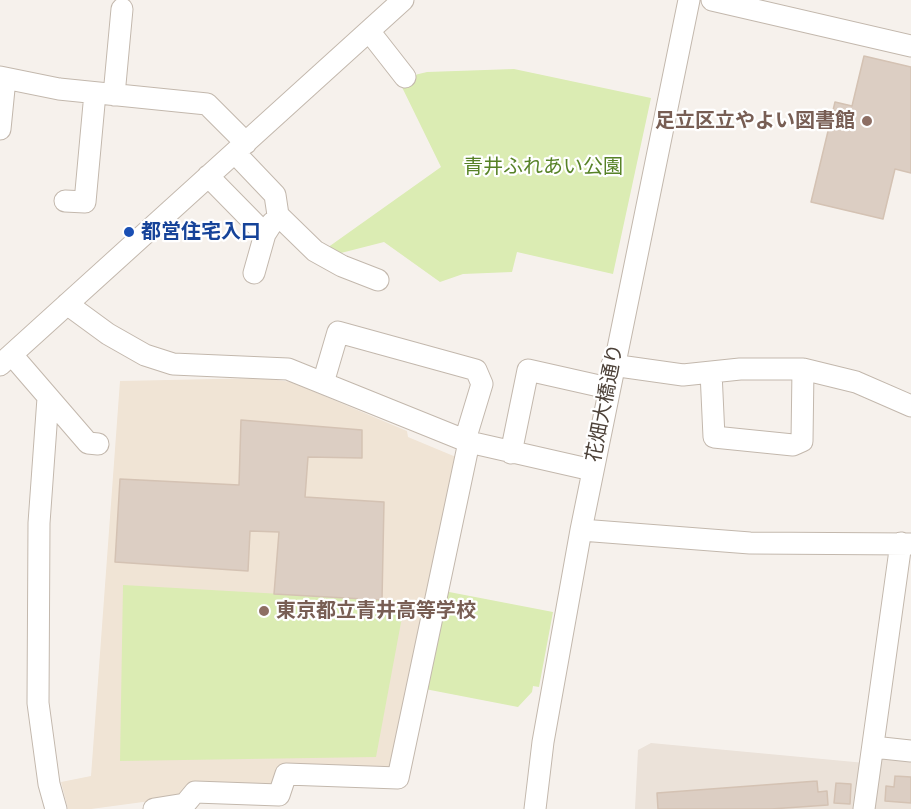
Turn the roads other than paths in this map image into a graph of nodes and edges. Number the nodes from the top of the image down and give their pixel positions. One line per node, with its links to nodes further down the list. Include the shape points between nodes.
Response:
1 (403, 0): 5 (street)
2 (689, 0): 20 (street, 花畑大橋通り)
3 (712, 0): 6 (street)
4 (122, 9): 9 (street)
5 (369, 31): 7 (street); 11 (street)
6 (911, 46)
7 (405, 77)
8 (2, 78): 9 (street); 10 (street)
9 (104, 94): 11 (street, via 207,104); 13 (street, via 85,202)
10 (0, 129)
11 (241, 148): 12 (street); 14 (street, via 275,195)
12 (208, 176): 15 (street); 18 (street)
13 (65, 201)
14 (278, 215): 15 (street); 17 (street, via 315,251)
15 (265, 234): 16 (street)
16 (254, 273)
17 (378, 280)
18 (67, 304): 19 (street); 23 (street, via 136,350 173,364 288,369)
19 (6, 360): 25 (street)
20 (612, 365): 22 (street, via 683,375); 24 (street, 花畑大橋通り)
21 (802, 369): 22 (street); 22 (street, via 801,450 793,445 714,437); 26 (street, via 856,382)
22 (711, 372)
23 (323, 383): 27 (street); 27 (street, via 338,332 476,370 482,384)
24 (608, 388): 29 (street, via 528,370); 30 (street, 花畑大橋通り)
25 (48, 398): 28 (street, via 88,443); 36 (street, via 39,523 38,703)
26 (911, 406)
27 (467, 441): 29 (street); 35 (street, via 398,778 286,774 279,795)
28 (99, 444)
29 (511, 453): 30 (street)
30 (592, 470): 31 (street, 花畑大橋通り)
31 (580, 530): 32 (street, via 750,543); 38 (street, 花畑大橋通り)
32 (906, 543): 33 (street)
33 (873, 747): 34 (street); 39 (street)
34 (911, 751)
35 (231, 801): 37 (street, via 195,792 185,804)
36 (56, 809)
37 (154, 809)
38 (535, 809)
39 (864, 809)

